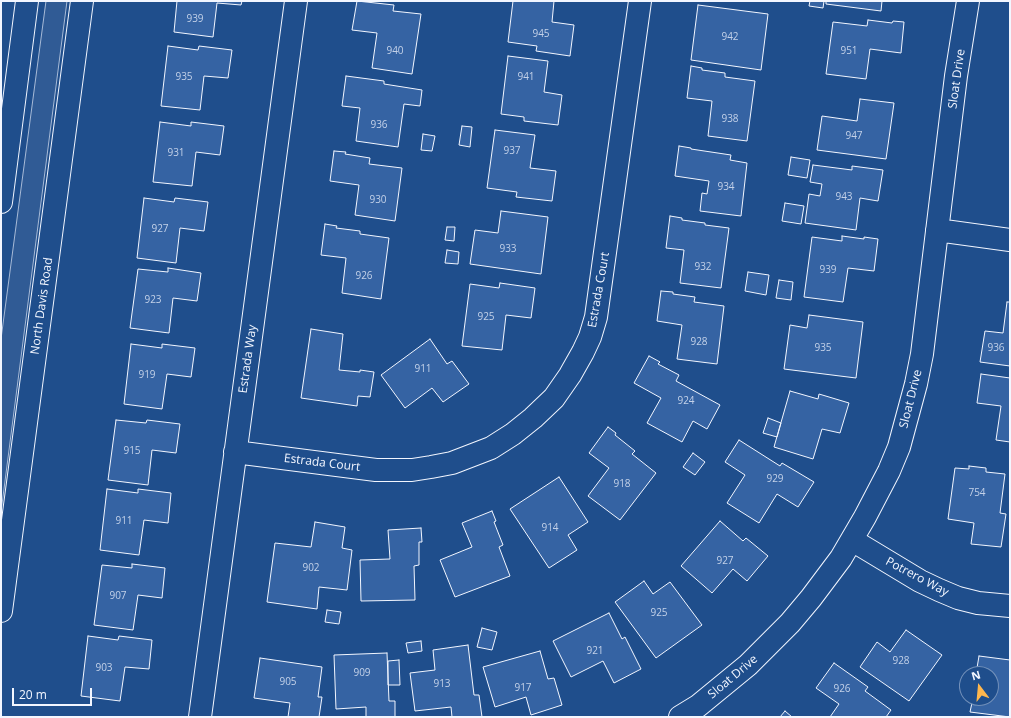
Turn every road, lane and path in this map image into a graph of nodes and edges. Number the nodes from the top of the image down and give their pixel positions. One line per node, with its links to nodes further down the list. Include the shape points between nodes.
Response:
1 (27, 1): 6 (main road)
2 (82, 1): 12 (main road, North Davis Road)
3 (296, 1): 9 (main road, Estrada Way)
4 (640, 1): 9 (main road, Estrada Court, via 596,317 583,352 554,398 513,434 491,448 432,468 376,470)
5 (968, 1): 7 (main road, Sloat Drive)
6 (1, 202)
7 (937, 230): 8 (main road); 10 (main road, Sloat Drive, via 922,354 908,417 889,471)
8 (1010, 240)
9 (235, 452): 13 (main road, Estrada Way)
10 (852, 540): 11 (main road, Potrero Way, via 920,581 958,598); 14 (main road, Sloat Drive, via 829,576 790,623 748,665 698,706)
11 (1010, 606)
12 (1, 611)
13 (200, 717)
14 (680, 717)

